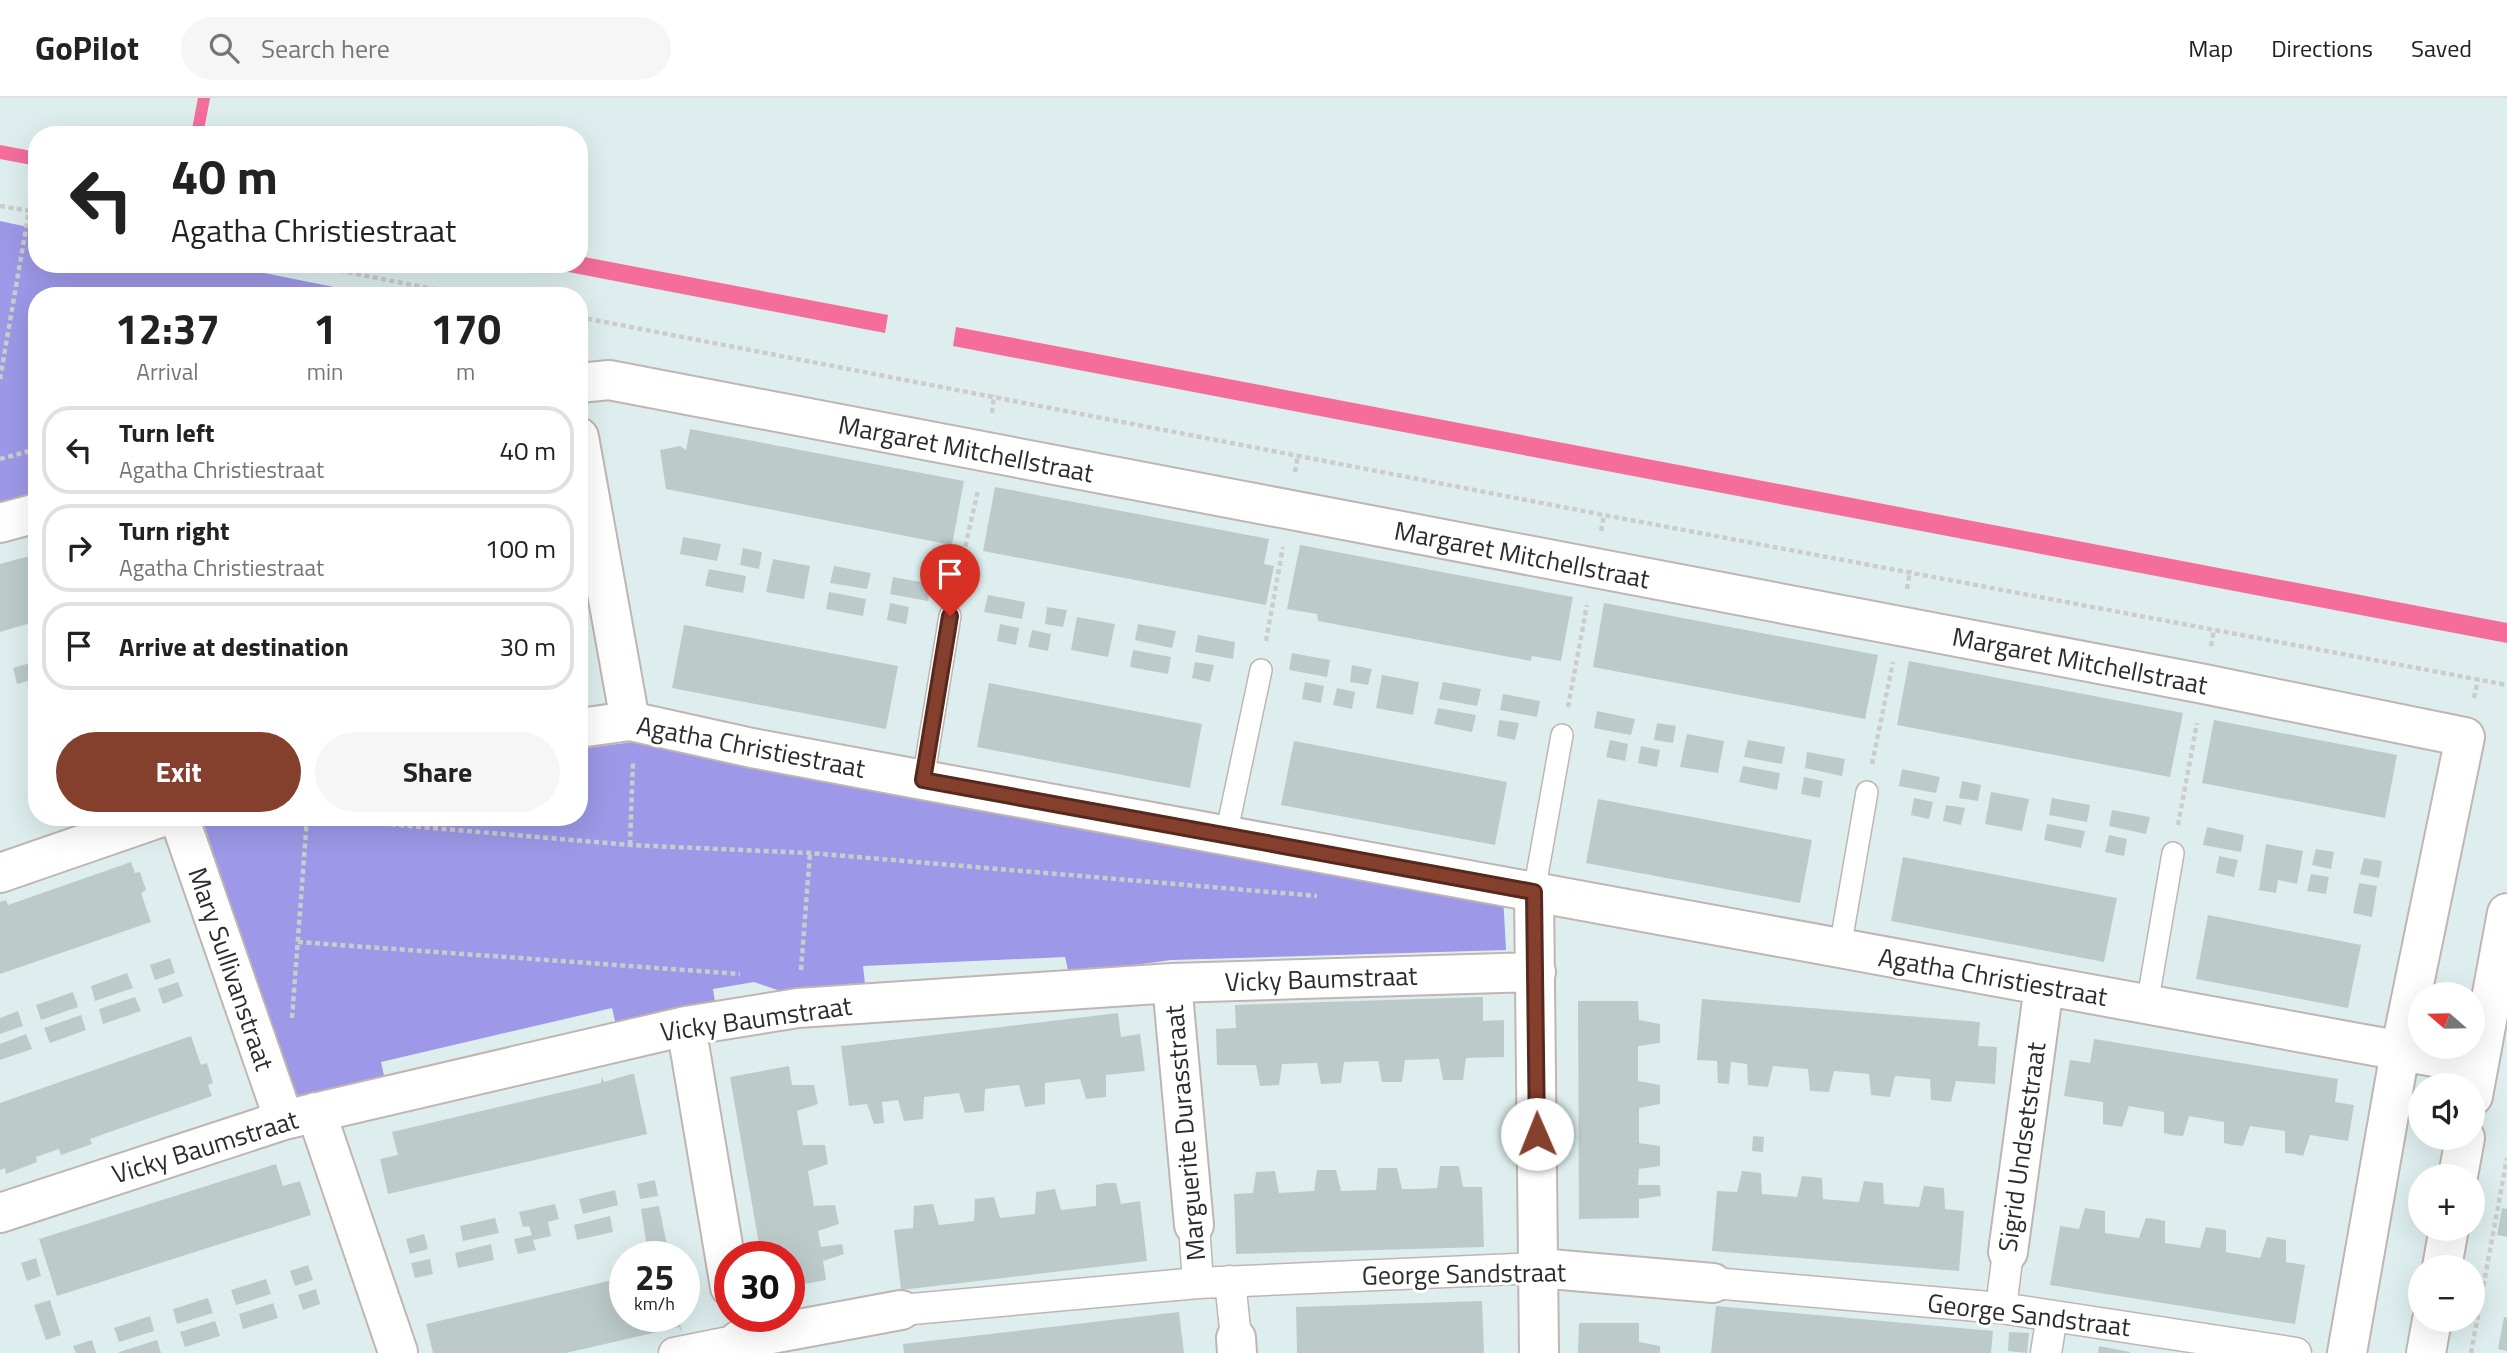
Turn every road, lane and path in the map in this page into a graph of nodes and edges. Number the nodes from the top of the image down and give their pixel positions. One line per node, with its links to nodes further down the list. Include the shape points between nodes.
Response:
1 (0, 206): 2 (path)
2 (28, 211)
3 (28, 217): 7 (path)
4 (352, 273): 5 (path)
5 (423, 287)
6 (588, 319): 9 (path)
7 (0, 379)
8 (588, 382): 11 (street, Margaret Mitchellstraat, via 609,380)
9 (994, 395): 11 (path); 12 (path)
10 (28, 451): 13 (path)
11 (987, 453): 15 (street, Margaret Mitchellstraat); 21 (path)
12 (1298, 454): 15 (path); 16 (path)
13 (0, 459)
14 (588, 487): 27 (street)
15 (1289, 510): 19 (street, Margaret Mitchellstraat); 24 (path)
16 (1604, 514): 19 (path); 20 (path)
17 (28, 515): 18 (street)
18 (0, 523)
19 (1595, 569): 22 (street, Margaret Mitchellstraat); 29 (path)
20 (1910, 570): 22 (path); 23 (path)
21 (950, 616): 30 (lane)
22 (1900, 627): 25 (street, Margaret Mitchellstraat); 31 (path)
23 (2214, 629): 25 (path); 26 (path)
24 (1261, 670): 36 (lane)
25 (2204, 684): 39 (path); 54 (street, Margaret Mitchellstraat, via 2465,737)
26 (2507, 685)
27 (630, 721): 28 (street, Agatha Christiestraat); 30 (street, Agatha Christiestraat); 37 (path, via 634,743)
28 (588, 727)
29 (1562, 735): 41 (lane)
30 (923, 780): 36 (street, Agatha Christiestraat)
31 (1867, 792): 45 (lane)
32 (136, 826): 40 (street)
33 (182, 826): 57 (street, Mary Sullivanstraat)
34 (305, 826): 44 (path)
35 (410, 826): 37 (path)
36 (1226, 835): 41 (street, Agatha Christiestraat)
37 (629, 845): 38 (path)
38 (810, 853): 42 (path); 51 (path)
39 (2173, 853): 50 (lane)
40 (0, 873)
41 (1534, 892): 45 (street, Agatha Christiestraat); 46 (street)
42 (1324, 896)
43 (2507, 913): 56 (street)
44 (298, 942): 47 (path); 52 (path)
45 (1840, 948): 49 (street, Agatha Christiestraat)
46 (1536, 972): 48 (street, Vicky Baumstraat); 63 (street)
47 (749, 975)
48 (1172, 983): 51 (street, Vicky Baumstraat); 60 (street, Marguerite Durasstraat)
49 (2044, 986): 50 (street, Agatha Christiestraat); 62 (street, Sigrid Undsetstraat)
50 (2147, 1005): 54 (street, Agatha Christiestraat)
51 (798, 1008): 53 (street, Vicky Baumstraat)
52 (292, 1026)
53 (686, 1026): 57 (street, Vicky Baumstraat); 61 (street)
54 (2399, 1052): 55 (street, Agatha Christiestraat); 78 (street)
55 (2455, 1073)
56 (2477, 1073)
57 (300, 1116): 59 (street, Vicky Baumstraat); 73 (street, Mary Sullivanstraat)
58 (2507, 1158): 80 (path)
59 (0, 1213)
60 (1194, 1226): 65 (street, Marguerite Durasstraat)
61 (722, 1241)
62 (2008, 1252): 67 (street, Sigrid Undsetstraat)
63 (1538, 1268): 64 (street, George Sandstraat); 66 (street, George Sandstraat); 75 (street)
64 (1230, 1282): 65 (street, George Sandstraat); 72 (street, Marguerite Durasstraat)
65 (1199, 1283): 68 (street, George Sandstraat)
66 (1713, 1283): 67 (street, George Sandstraat)
67 (2001, 1308): 69 (street, George Sandstraat)
68 (901, 1310): 71 (street, George Sandstraat)
69 (2052, 1316): 76 (street); 77 (street, George Sandstraat)
70 (2430, 1332): 79 (street)
71 (738, 1336): 74 (street, George Sandstraat)
72 (1236, 1346)
73 (398, 1353)
74 (674, 1353)
75 (1539, 1353)
76 (2046, 1353)
77 (2296, 1353)
78 (2347, 1353)
79 (2426, 1353)
80 (2471, 1353)

